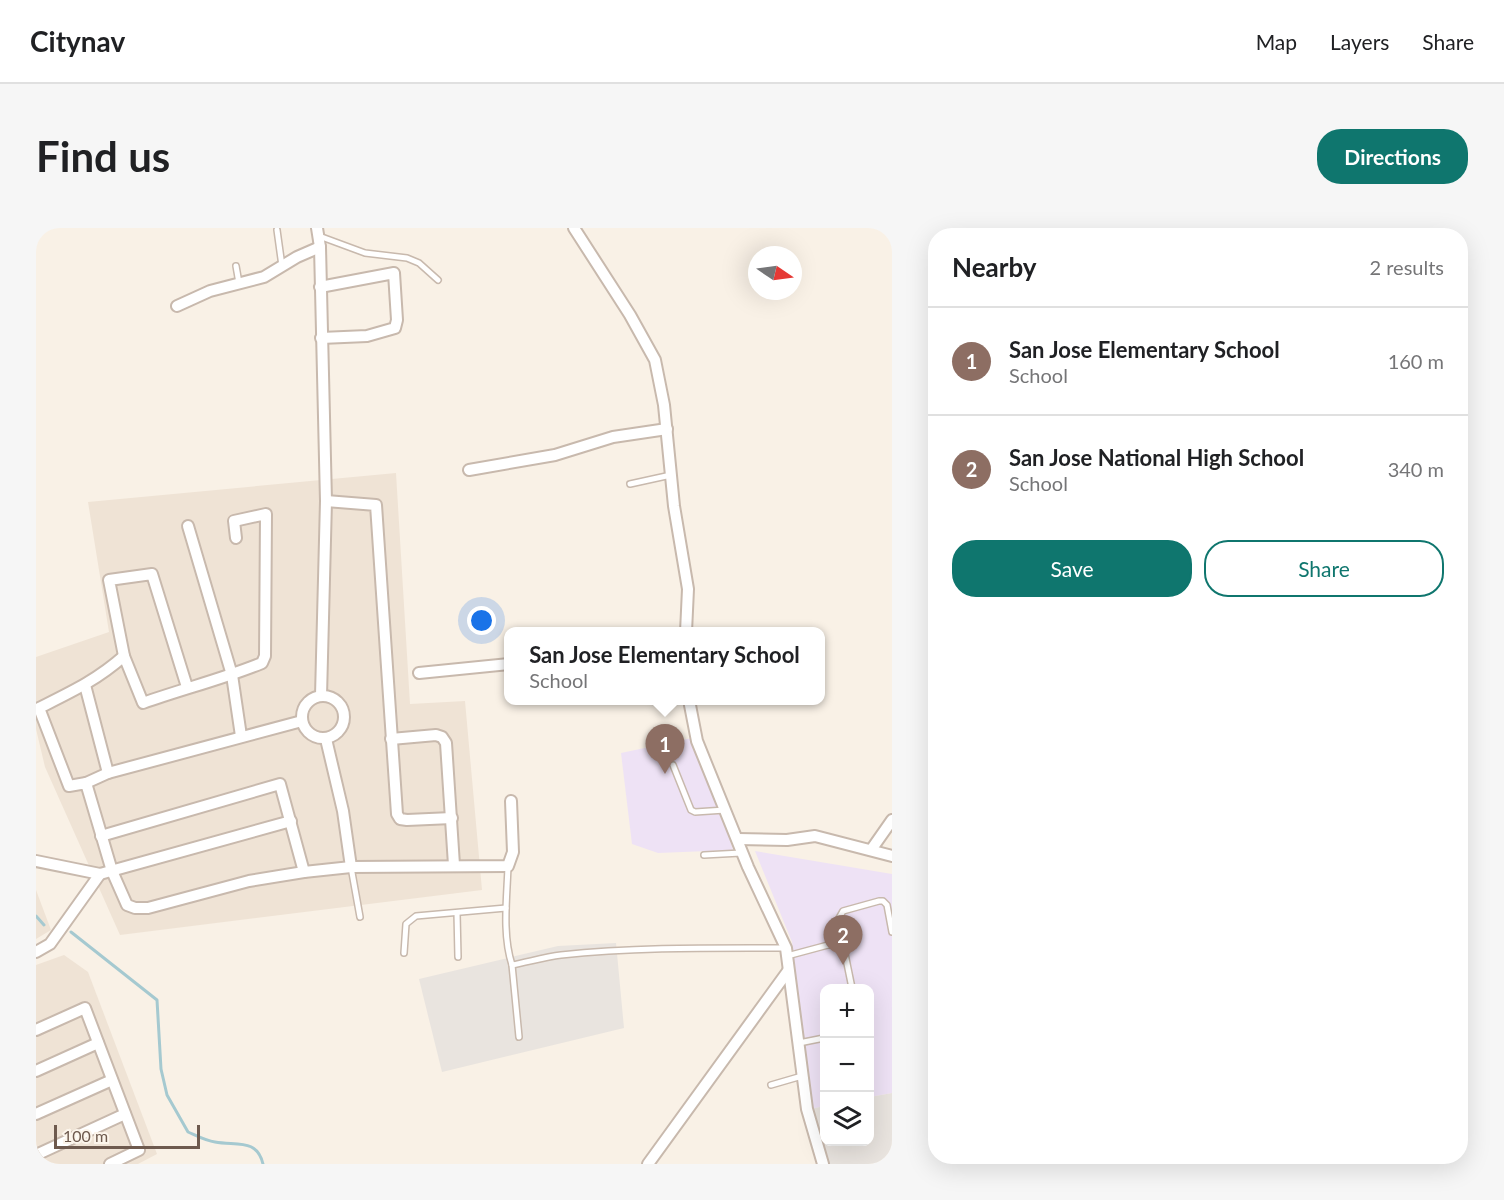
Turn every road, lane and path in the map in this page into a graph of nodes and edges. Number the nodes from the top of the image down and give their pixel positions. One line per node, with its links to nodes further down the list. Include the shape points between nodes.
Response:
1 (574, 228): 11 (street, via 655,360)
2 (277, 230): 5 (lane)
3 (319, 237): 5 (street); 6 (lane, via 365,253 407,258); 8 (street)
4 (236, 266): 7 (lane)
5 (282, 266): 7 (street, via 264,277)
6 (438, 280)
7 (239, 284): 9 (street, via 210,291)
8 (320, 287): 10 (street); 10 (street, via 394,273 397,320 395,328 367,336)
9 (177, 306)
10 (321, 338): 15 (street)
11 (667, 429): 12 (street, via 613,437 555,455); 13 (street)
12 (469, 470)
13 (671, 475): 14 (lane); 18 (street, via 688,589)
14 (630, 484)
15 (326, 501): 25 (street); 31 (street, via 376,505)
16 (188, 526): 22 (street)
17 (236, 538): 22 (street, via 234,521 266,514 265,656 262,663)
18 (686, 627)
19 (124, 656): 23 (street); 24 (street, via 143,703); 24 (street, via 109,580 152,574)
20 (504, 664): 21 (street)
21 (419, 673)
22 (232, 675): 24 (street); 29 (street)
23 (86, 685): 27 (street); 33 (street)
24 (187, 687)
25 (321, 696): 28 (street, via 304,707); 30 (street, via 335,699 345,718 339,732)
26 (690, 705): 36 (street, via 697,741)
27 (38, 709): 34 (street, via 69,786)
28 (302, 721): 29 (street); 30 (street, via 308,732)
29 (241, 736): 33 (street)
30 (326, 738): 49 (street, via 344,811)
31 (392, 739): 37 (street, via 442,737 446,743); 37 (street, via 400,819)
32 (673, 765): 36 (lane, via 691,810)
33 (108, 773): 34 (street)
34 (86, 783): 40 (street)
35 (511, 801): 48 (street, via 513,852)
36 (727, 810): 41 (street)
37 (452, 818): 47 (street)
38 (892, 820): 42 (street)
39 (291, 821): 40 (street, via 280,784); 50 (street); 51 (street)
40 (101, 836): 50 (street)
41 (738, 839): 42 (street, via 815,836); 43 (street)
42 (871, 850): 45 (street)
43 (743, 853): 44 (lane); 60 (street)
44 (704, 855)
45 (892, 856)
46 (38, 861): 52 (street)
47 (454, 865): 48 (street); 49 (street)
48 (508, 866): 53 (lane)
49 (351, 867): 51 (street); 55 (lane)
50 (112, 871): 51 (street, via 127,905 135,908); 52 (street)
51 (304, 872)
52 (100, 874): 58 (street, via 50,944)
53 (506, 908): 54 (lane); 62 (lane)
54 (457, 913): 59 (lane, via 416,916 406,924); 61 (lane)
55 (360, 917)
56 (892, 932): 57 (lane, via 887,905 879,901 843,911)
57 (828, 945): 60 (lane); 64 (lane, via 843,944)
58 (36, 952)
59 (404, 952)
60 (786, 952): 62 (lane, via 710,948 561,956); 63 (street)
61 (458, 957)
62 (512, 965): 66 (lane)
63 (788, 971): 69 (street); 78 (street)
64 (851, 984)
65 (36, 1030): 68 (street, via 85,1008)
66 (519, 1037)
67 (820, 1039): 69 (lane)
68 (98, 1043): 70 (street); 72 (street)
69 (797, 1043): 71 (street)
70 (36, 1071)
71 (802, 1076): 73 (lane); 79 (street)
72 (112, 1080): 74 (street); 75 (street)
73 (771, 1085)
74 (36, 1114)
75 (125, 1114): 76 (street); 77 (street, via 139,1150)
76 (36, 1155)
77 (110, 1164)
78 (648, 1164)
79 (823, 1164)

